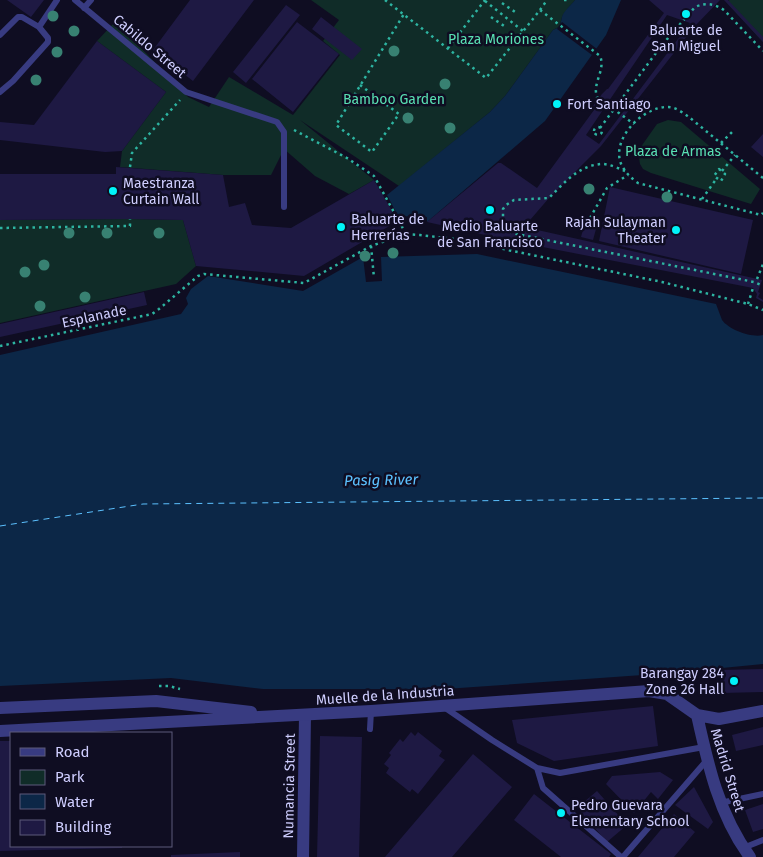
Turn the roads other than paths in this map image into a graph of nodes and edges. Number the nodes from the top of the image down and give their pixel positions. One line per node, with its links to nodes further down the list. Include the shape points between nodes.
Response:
1 (57, 0): 5 (lane)
2 (75, 0): 4 (lane, Cabildo Street)
3 (91, 0): 4 (lane)
4 (84, 8): 8 (lane, Cabildo Street, via 186,92 276,122 284,132)
5 (38, 27): 6 (lane, via 18,17); 7 (lane, via 48,42)
6 (0, 35)
7 (0, 92)
8 (284, 207)
9 (444, 706): 11 (street, Muelle de la Industria); 14 (street, Muelle de la Industria, via 649,691 667,694); 20 (lane)
10 (0, 708): 15 (street, via 156,701)
11 (371, 711): 13 (street, Muelle de la Industria); 16 (lane)
12 (763, 711): 14 (street, Muelle de la Industria, via 719,719)
13 (305, 715): 15 (street, Muelle de la Industria); 25 (street, Numancia Street)
14 (697, 715): 18 (street, Madrid Street)
15 (286, 716): 17 (street, Muelle de la Industria)
16 (370, 729)
17 (0, 731)
18 (704, 747): 19 (street, Madrid Street); 20 (lane, via 560,773)
19 (708, 760): 22 (street, Madrid Street); 26 (lane)
20 (537, 768): 26 (lane, via 543,788)
21 (763, 794): 22 (lane)
22 (720, 803): 24 (street, Madrid Street, via 732,830)
23 (763, 840): 24 (lane)
24 (747, 852)
25 (303, 857)
26 (622, 857)

